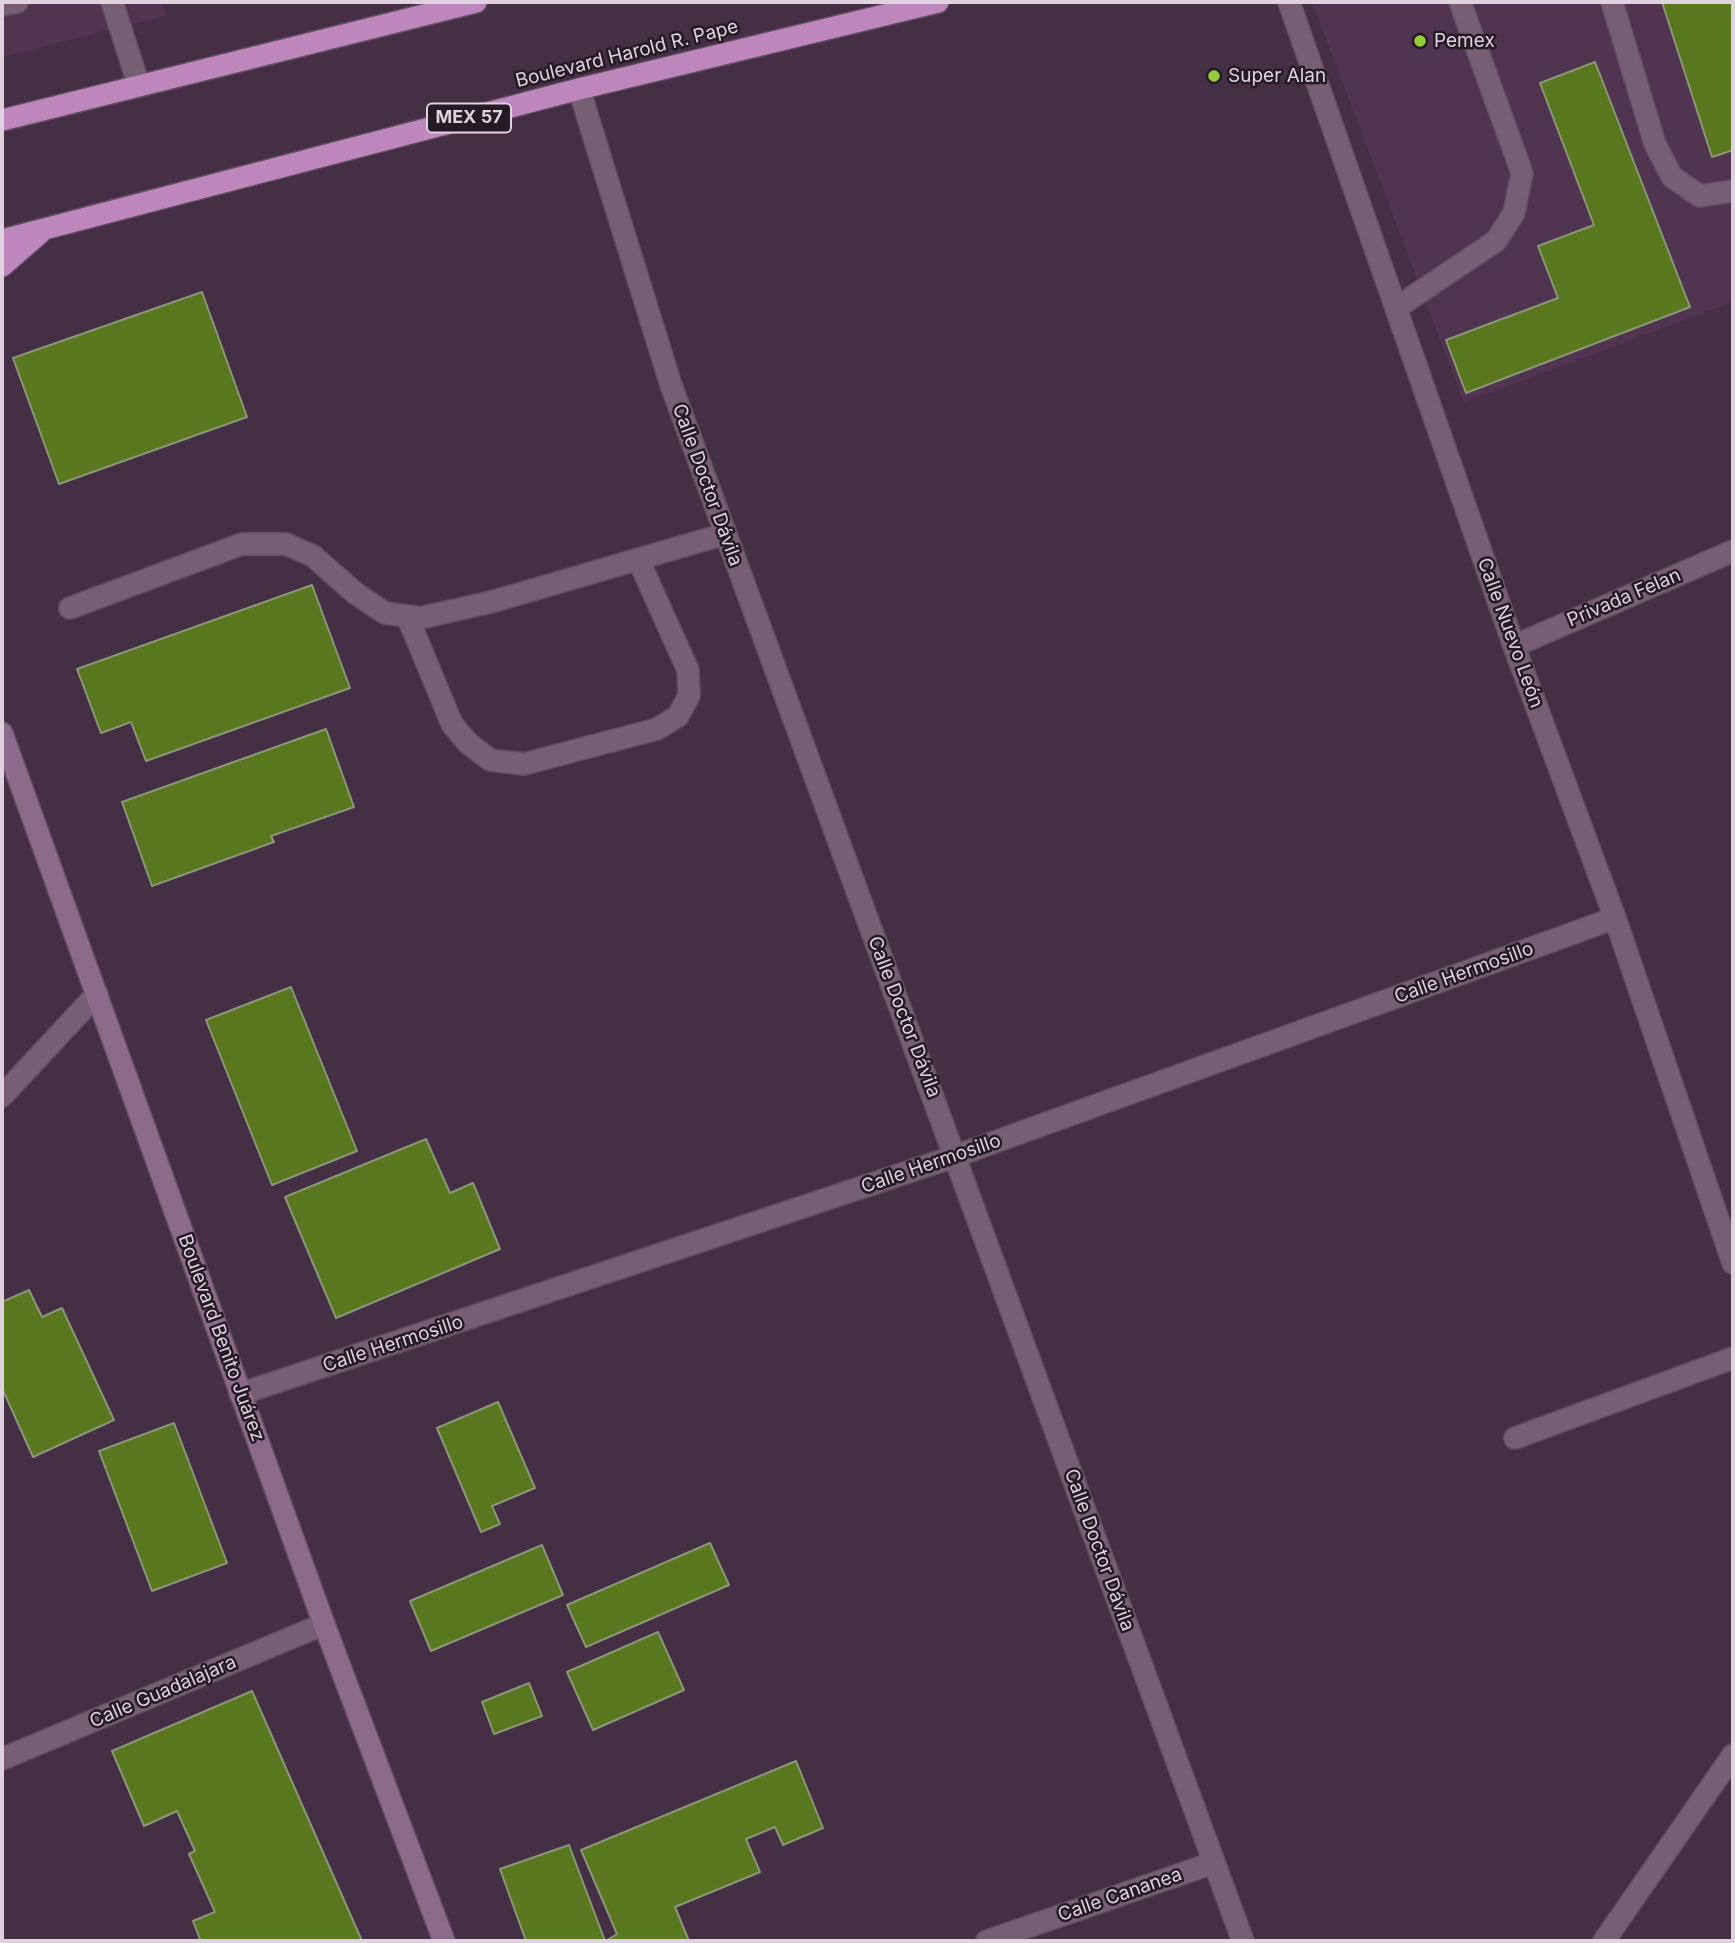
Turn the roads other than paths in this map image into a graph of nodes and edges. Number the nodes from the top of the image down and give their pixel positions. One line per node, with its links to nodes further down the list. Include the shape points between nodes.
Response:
1 (17, 2): 8 (street)
2 (112, 2): 9 (street)
3 (477, 2): 9 (highway)
4 (938, 2): 10 (highway, Boulevard Harold R. Pape / MEX 57)
5 (1289, 2): 16 (street, Calle Nuevo León)
6 (1460, 2): 16 (street, via 1521,173 1514,213 1496,241)
7 (1612, 2): 12 (street, via 1655,144 1672,177 1700,196)
8 (2, 5)
9 (139, 86): 11 (highway)
10 (579, 89): 13 (highway, Boulevard Harold R. Pape / MEX 57); 17 (street, Calle Doctor Dávila, via 671,385)
11 (2, 120)
12 (1733, 191)
13 (43, 230): 14 (highway, Boulevard Harold R. Pape / MEX 57); 15 (highway)
14 (2, 240)
15 (2, 266)
16 (1396, 308): 22 (street, Calle Nuevo León)
17 (725, 534): 19 (street); 27 (street, Calle Doctor Dávila)
18 (1733, 551): 22 (street, Privada Felan)
19 (638, 559): 21 (street, via 491,602); 21 (street, via 688,670 689,696 678,716 657,729 524,764 490,760 452,724)
20 (70, 608): 21 (street, via 242,544 286,544 313,556 385,613)
21 (408, 618)
22 (1514, 646): 24 (street, Calle Nuevo León)
23 (2, 733): 25 (main road, Boulevard Benito Juárez)
24 (1615, 918): 27 (street, Calle Hermosillo); 28 (street, Calle Nuevo León)
25 (97, 994): 26 (street); 30 (main road, Boulevard Benito Juárez)
26 (2, 1096)
27 (956, 1156): 30 (street, Calle Hermosillo); 35 (street, Calle Doctor Dávila)
28 (1733, 1264)
29 (1733, 1358): 31 (street)
30 (240, 1394): 32 (main road, Boulevard Benito Juárez)
31 (1514, 1438)
32 (324, 1624): 34 (street, Calle Guadalajara); 36 (main road, Boulevard Benito Juárez)
33 (1733, 1755): 39 (street)
34 (2, 1759)
35 (1213, 1863): 37 (street, Calle Cananea); 38 (street, Calle Doctor Dávila)
36 (444, 1941)
37 (987, 1941)
38 (1242, 1941)
39 (1604, 1941)

